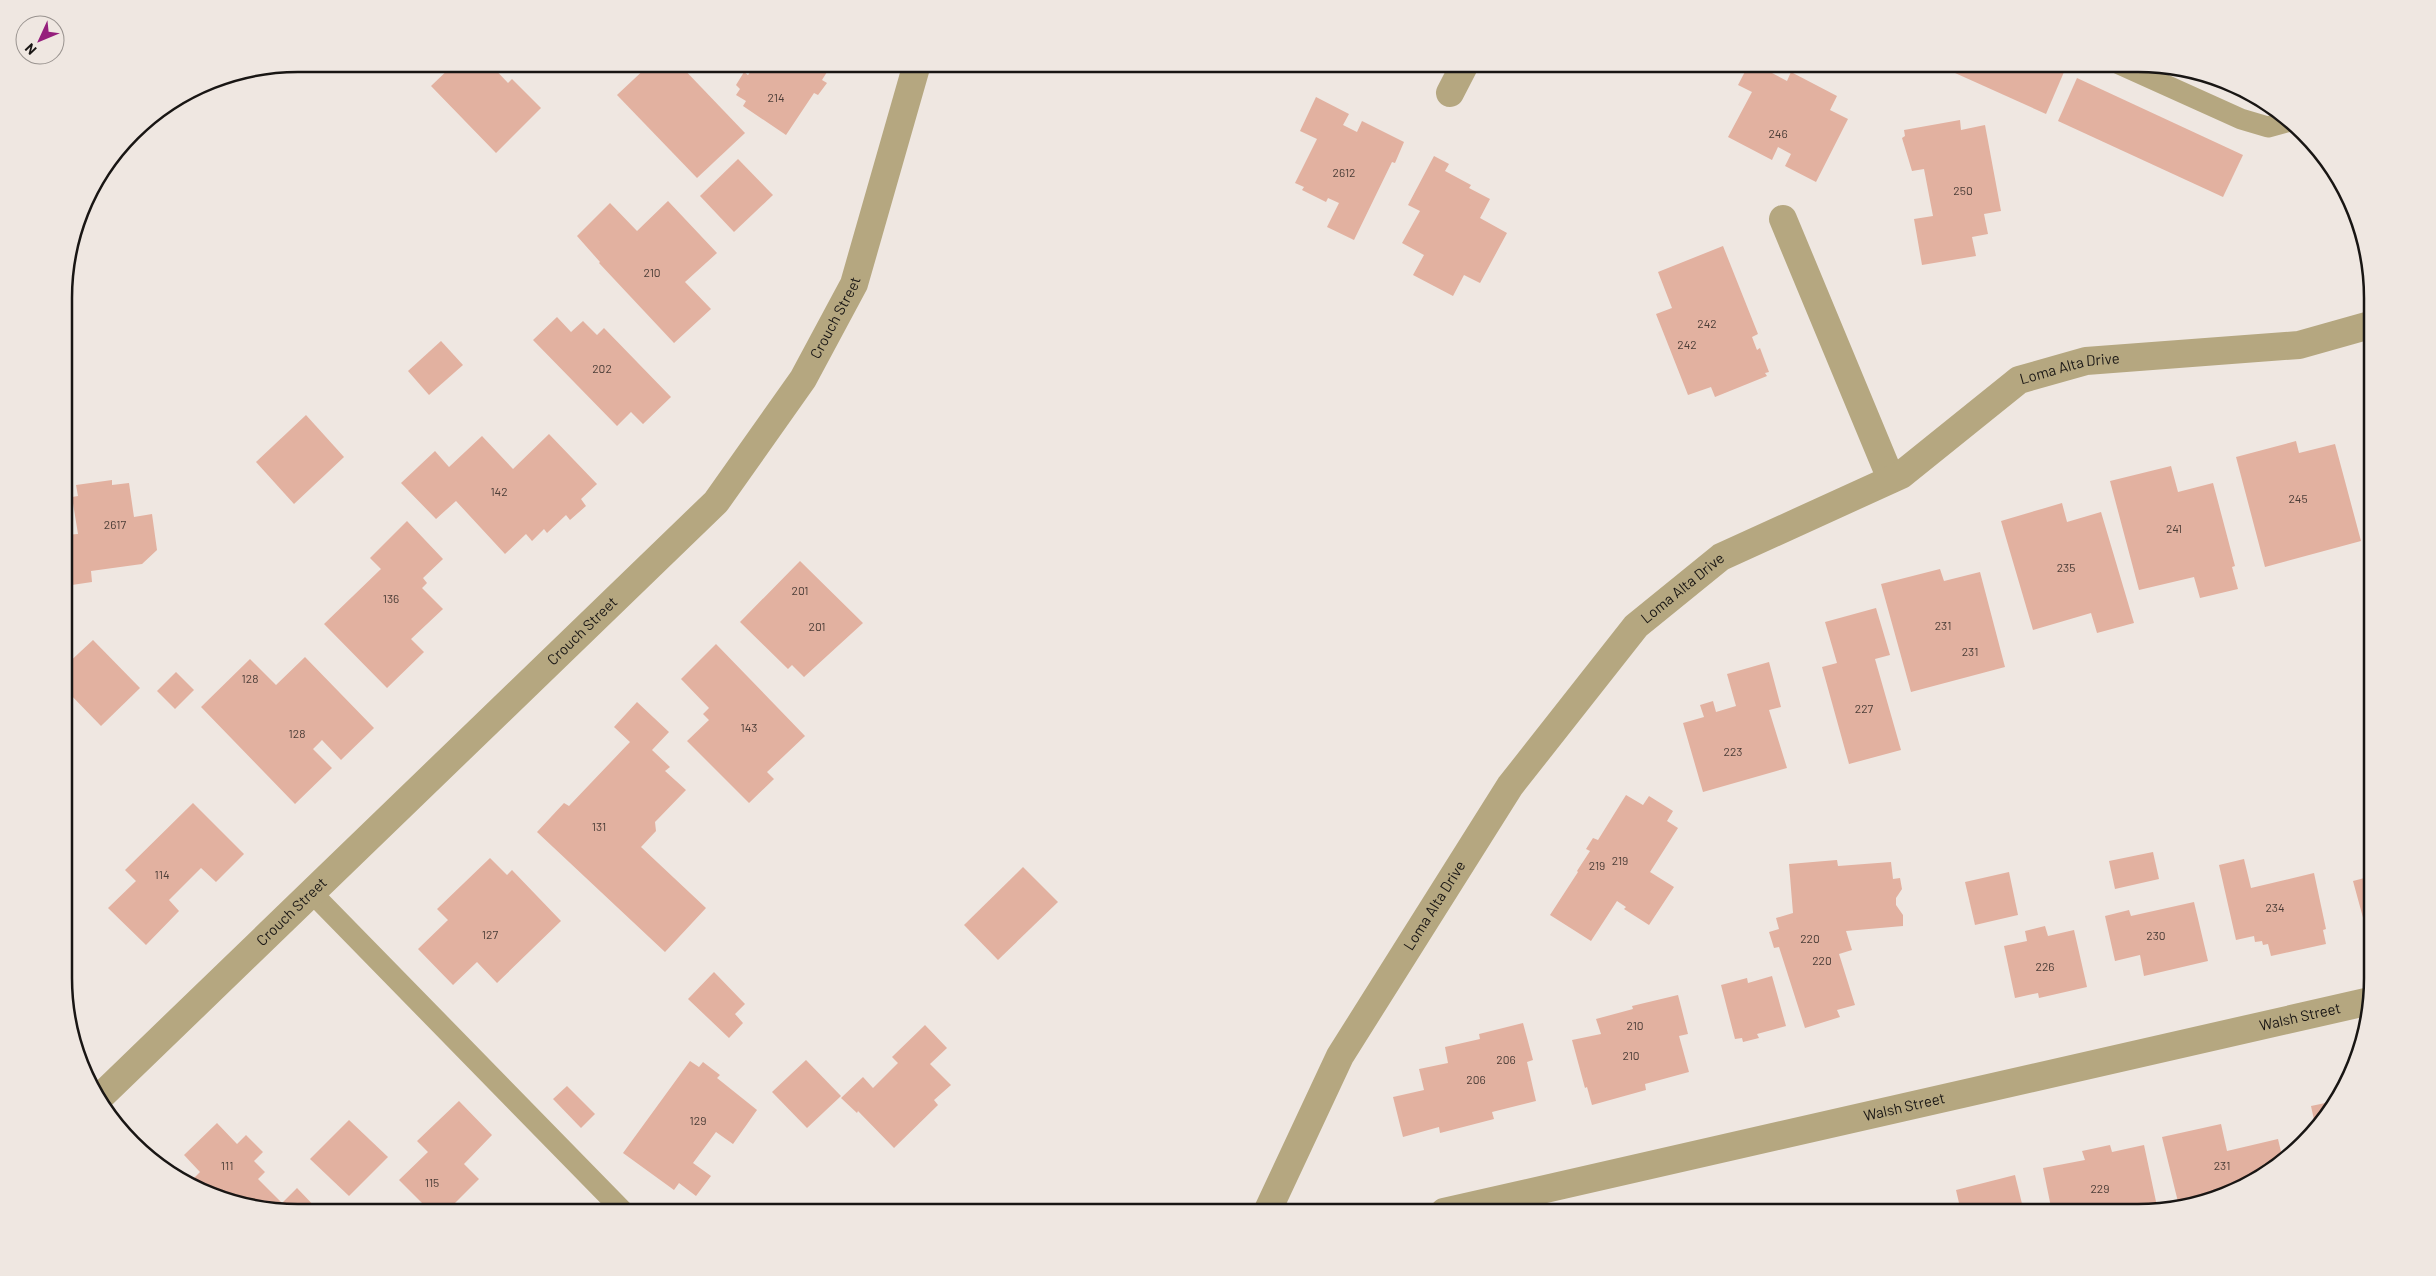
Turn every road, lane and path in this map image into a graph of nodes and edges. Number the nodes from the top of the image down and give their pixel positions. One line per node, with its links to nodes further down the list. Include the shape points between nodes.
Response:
1 (915, 72): 9 (street, Crouch Street, via 854,284 803,379 716,502)
2 (1461, 72): 4 (street)
3 (2137, 72): 5 (lane, via 2242,120 2268,127)
4 (1450, 93)
5 (2280, 124)
6 (1783, 219): 8 (street)
7 (2364, 327): 8 (street, Loma Alta Drive, via 2299,345 2086,361 2019,380)
8 (1891, 480): 13 (street, Loma Alta Drive, via 1721,557 1636,626 1510,786 1345,1047)
9 (312, 892): 11 (street, Crouch Street); 12 (lane)
10 (2362, 1003): 14 (street, Walsh Street)
11 (105, 1093)
12 (616, 1204)
13 (1271, 1204)
14 (1479, 1204)

